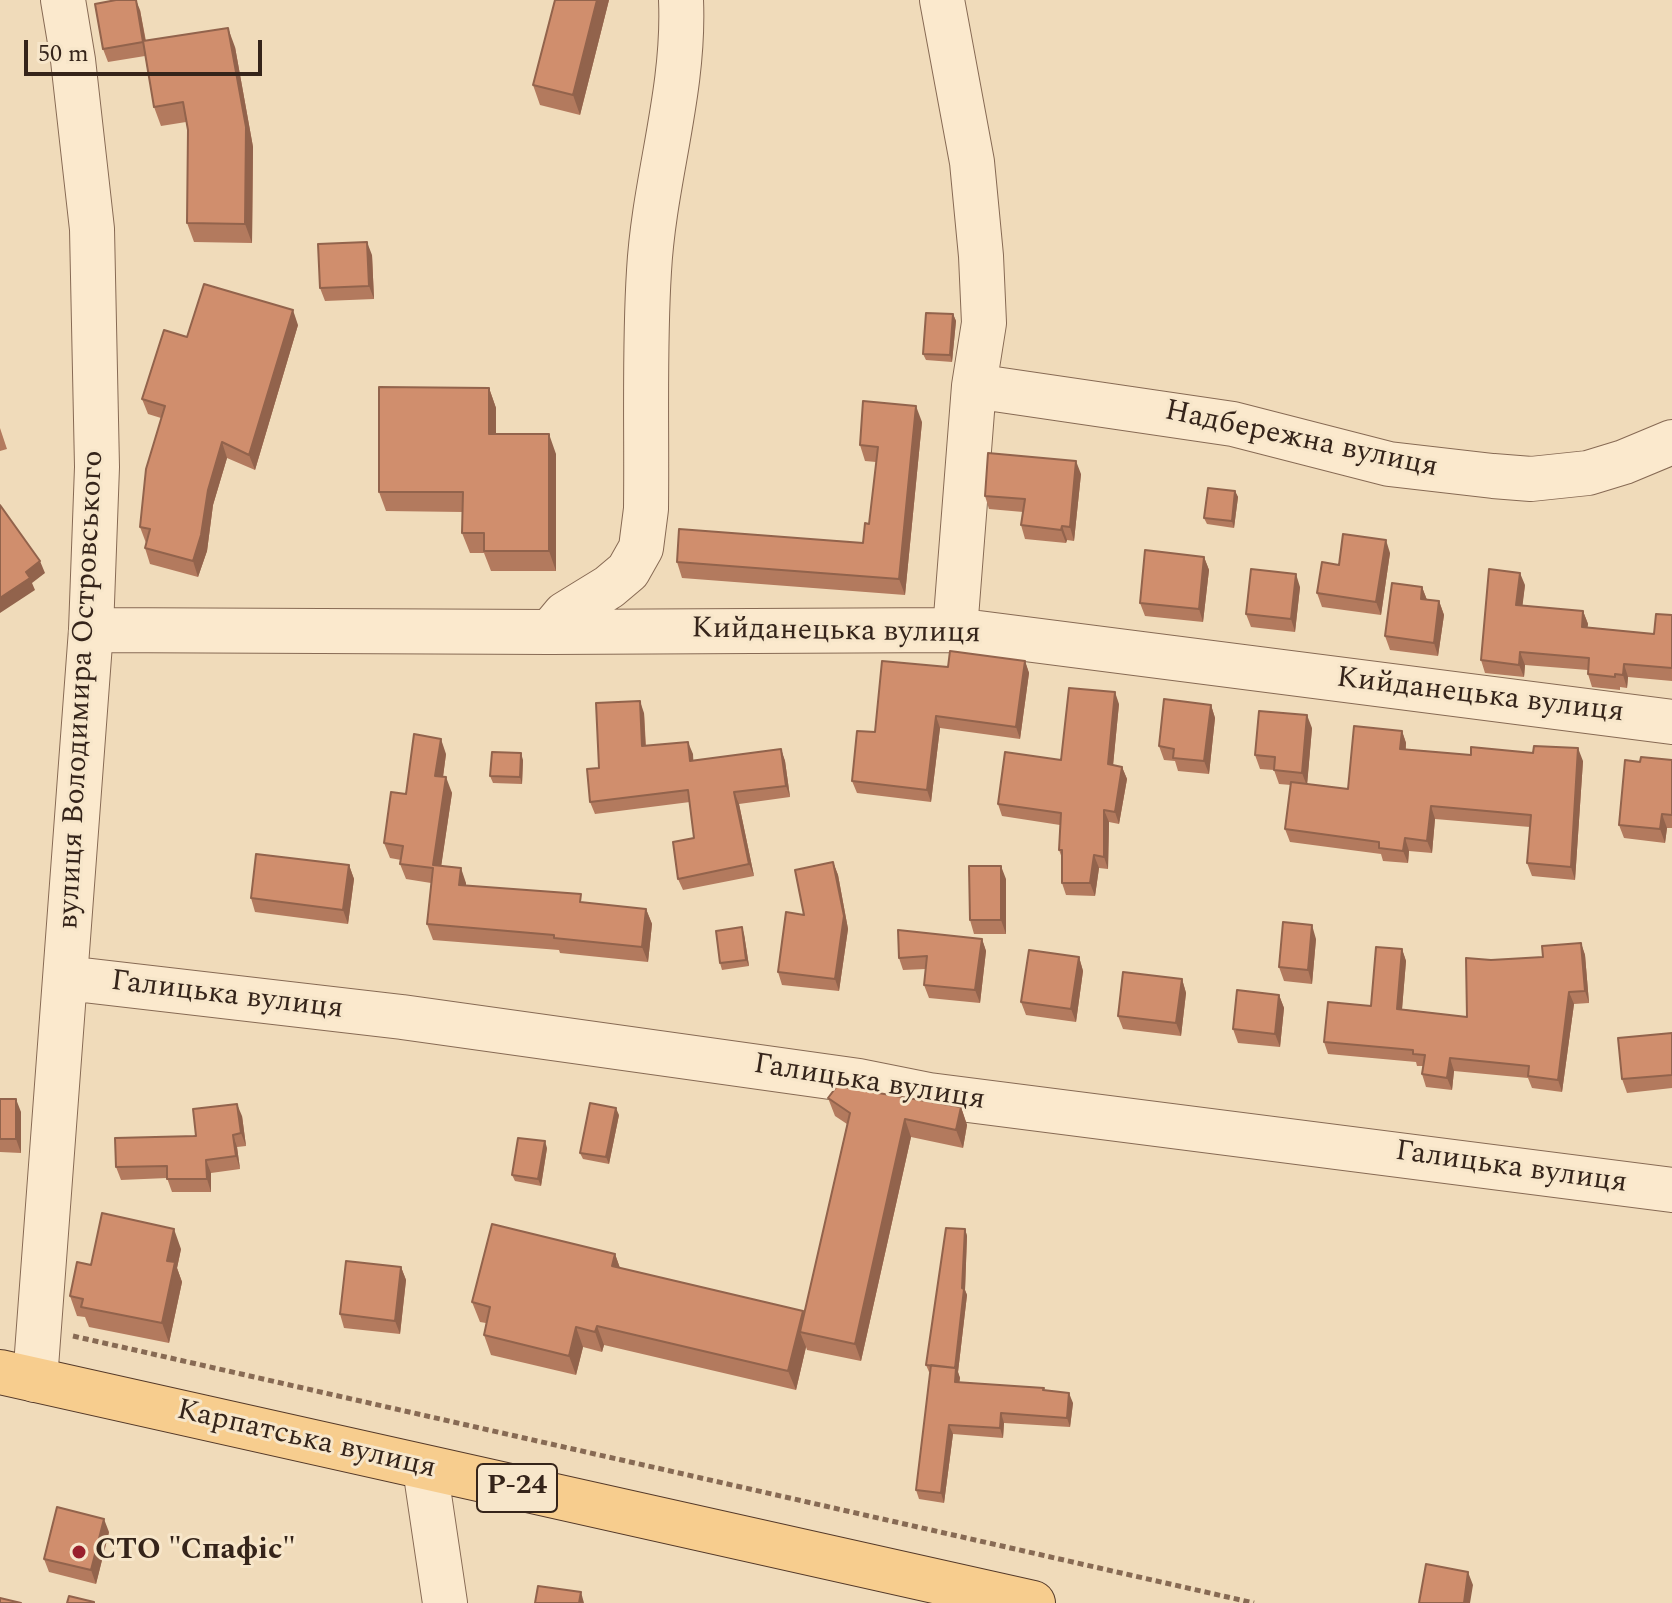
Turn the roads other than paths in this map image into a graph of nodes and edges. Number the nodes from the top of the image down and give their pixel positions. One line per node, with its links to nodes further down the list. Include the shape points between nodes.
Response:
1 (63, 0): 6 (street, вулиця Володимира Островського, via 92,229 97,467)
2 (681, 0): 8 (street, via 682,44 649,271 641,548 628,571 565,614)
3 (942, 0): 4 (street, via 972,162 981,256 984,323)
4 (974, 386): 5 (street, Надбережна вулиця, via 1233,424 1389,464 1493,476 1560,478 1588,473); 7 (street)
5 (1672, 442)
6 (91, 630): 8 (street, Кийданецька вулиця); 10 (street, вулиця Володимира Островського)
7 (955, 630): 8 (street, Кийданецька вулиця); 9 (street, Кийданецька вулиця)
8 (550, 632)
9 (1672, 722)
10 (66, 978): 11 (street, Галицька вулиця, via 402,1017 929,1095); 12 (street, вулиця Володимира Островського, via 40,1329)
11 (1672, 1190)
12 (18, 1376): 13 (main road, Карпатська вулиця / Р-24)
13 (425, 1468): 14 (street); 15 (main road, Карпатська вулиця / Р-24)
14 (445, 1603)
15 (1033, 1603)

